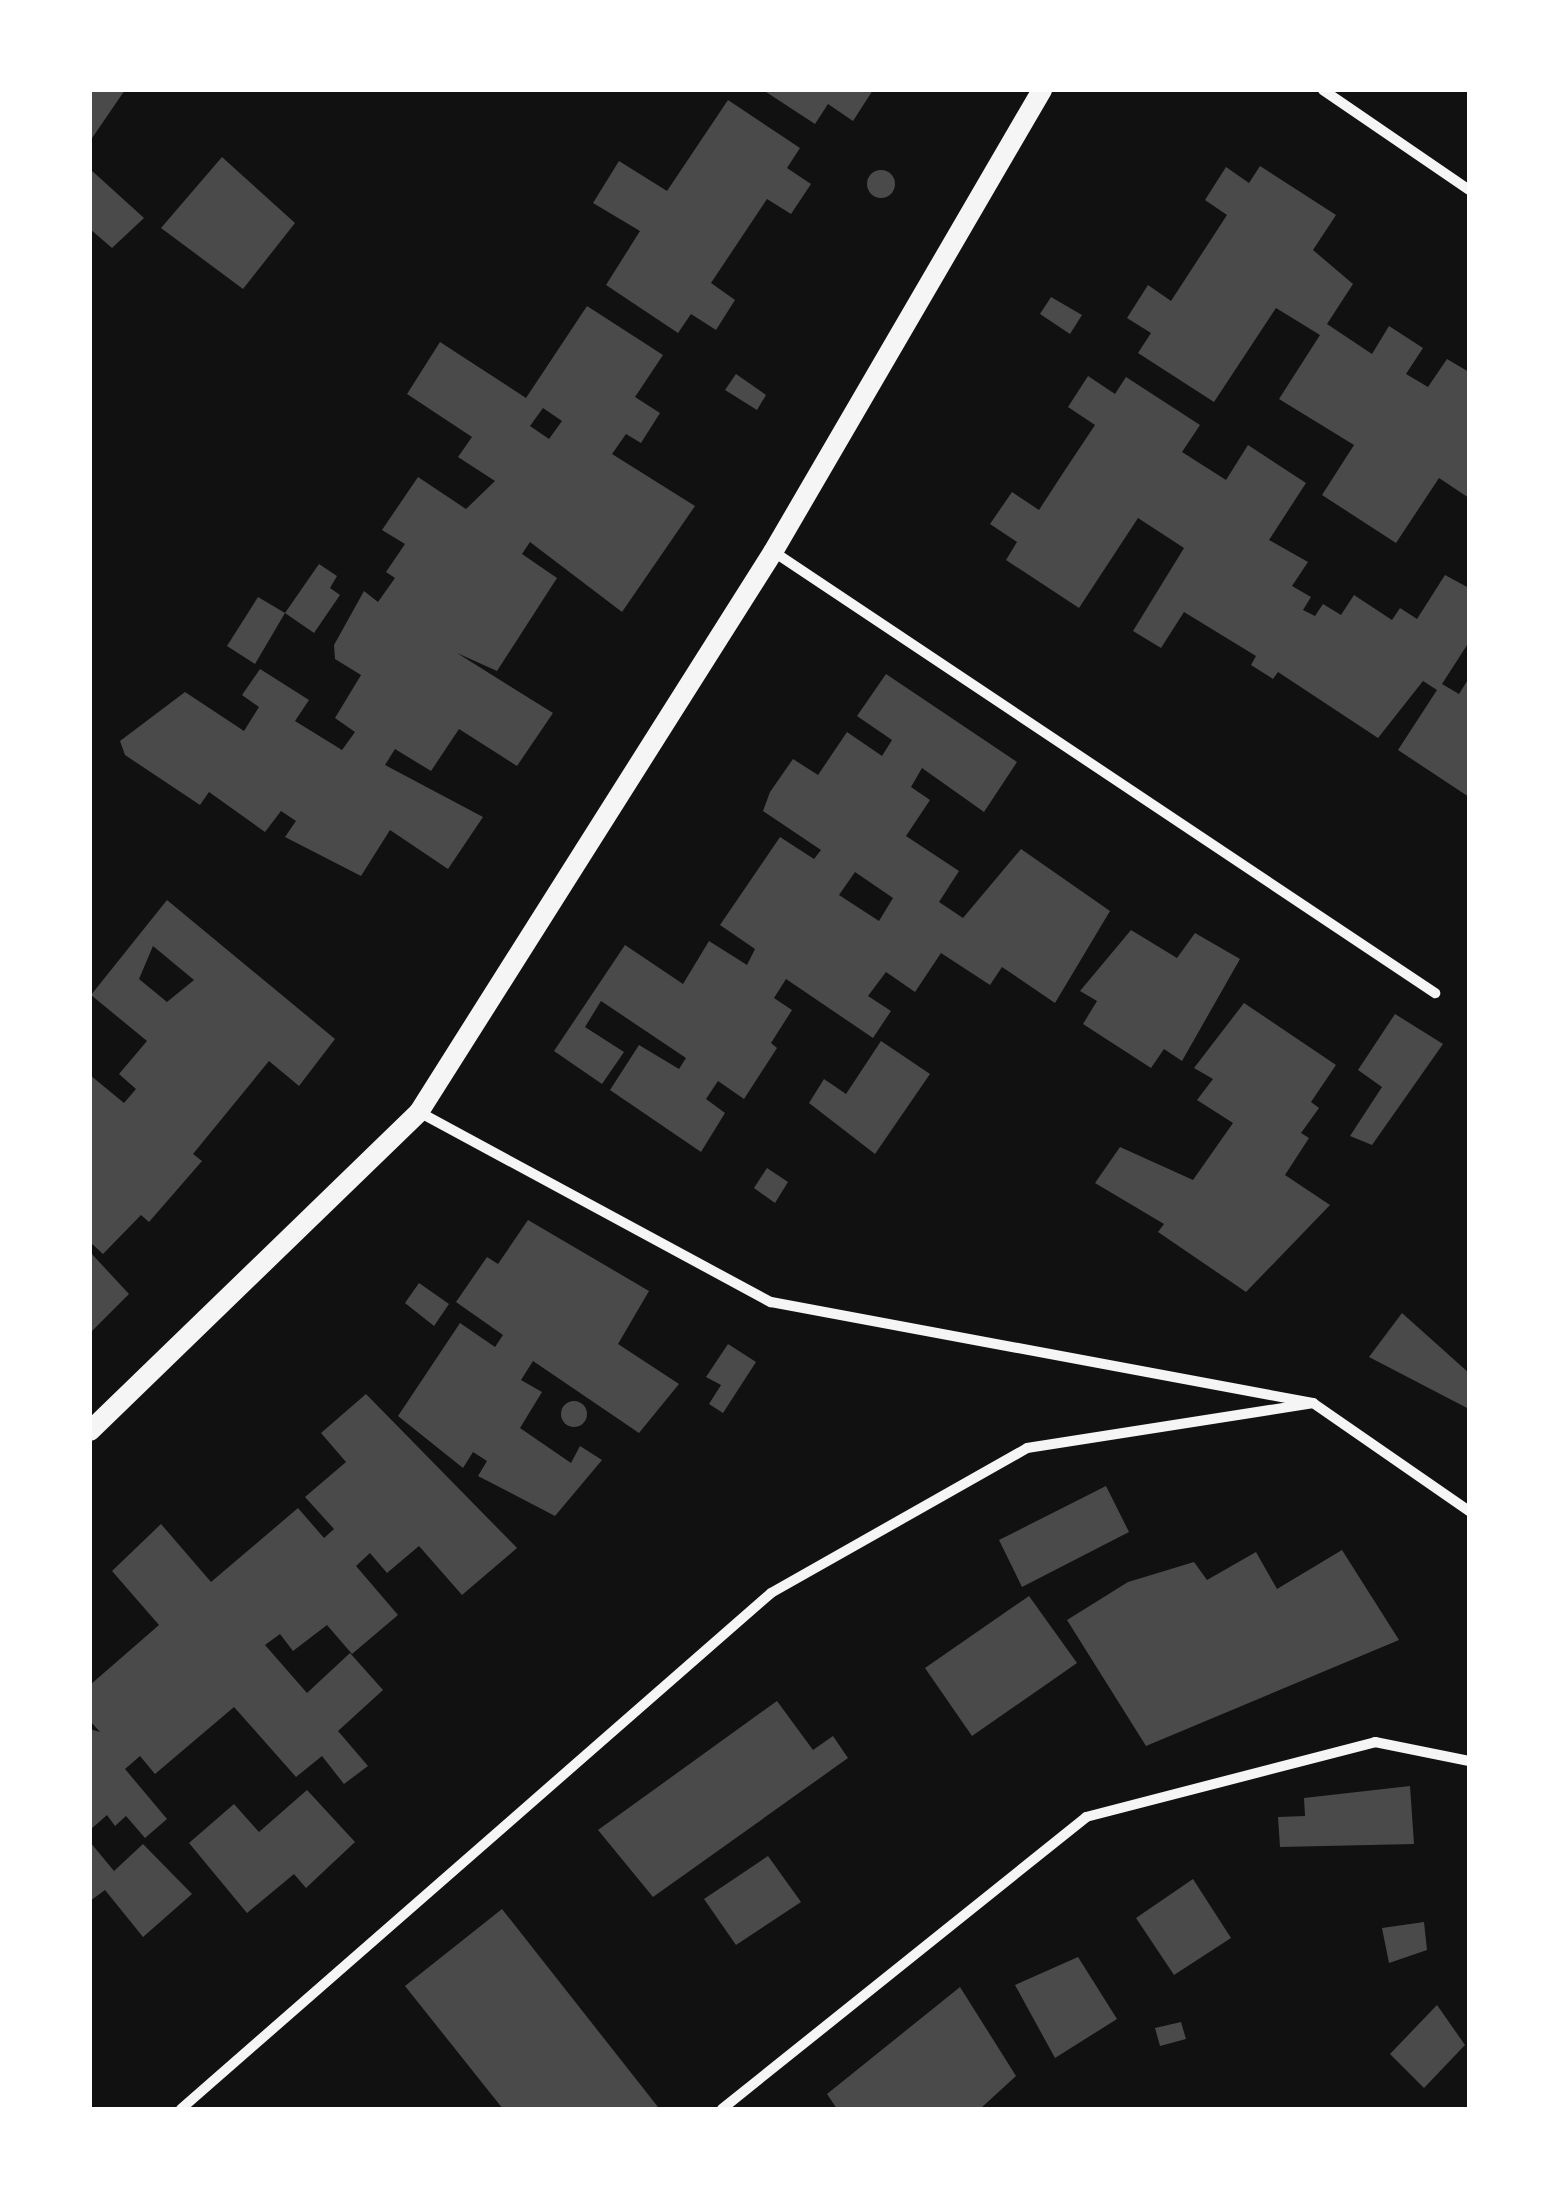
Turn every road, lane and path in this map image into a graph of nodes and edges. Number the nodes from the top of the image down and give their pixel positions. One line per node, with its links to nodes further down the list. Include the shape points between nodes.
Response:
1 (1042, 90): 4 (main road)
2 (1323, 90): 3 (street)
3 (1469, 190)
4 (773, 552): 5 (street); 6 (main road)
5 (1435, 992)
6 (419, 1112): 7 (street, via 771,1302); 8 (main road)
7 (1313, 1404): 9 (street); 11 (street, via 1027,1448 771,1593)
8 (90, 1430)
9 (1469, 1511)
10 (1469, 1761): 12 (street, via 1374,1742 1086,1817)
11 (181, 2109)
12 (722, 2109)

